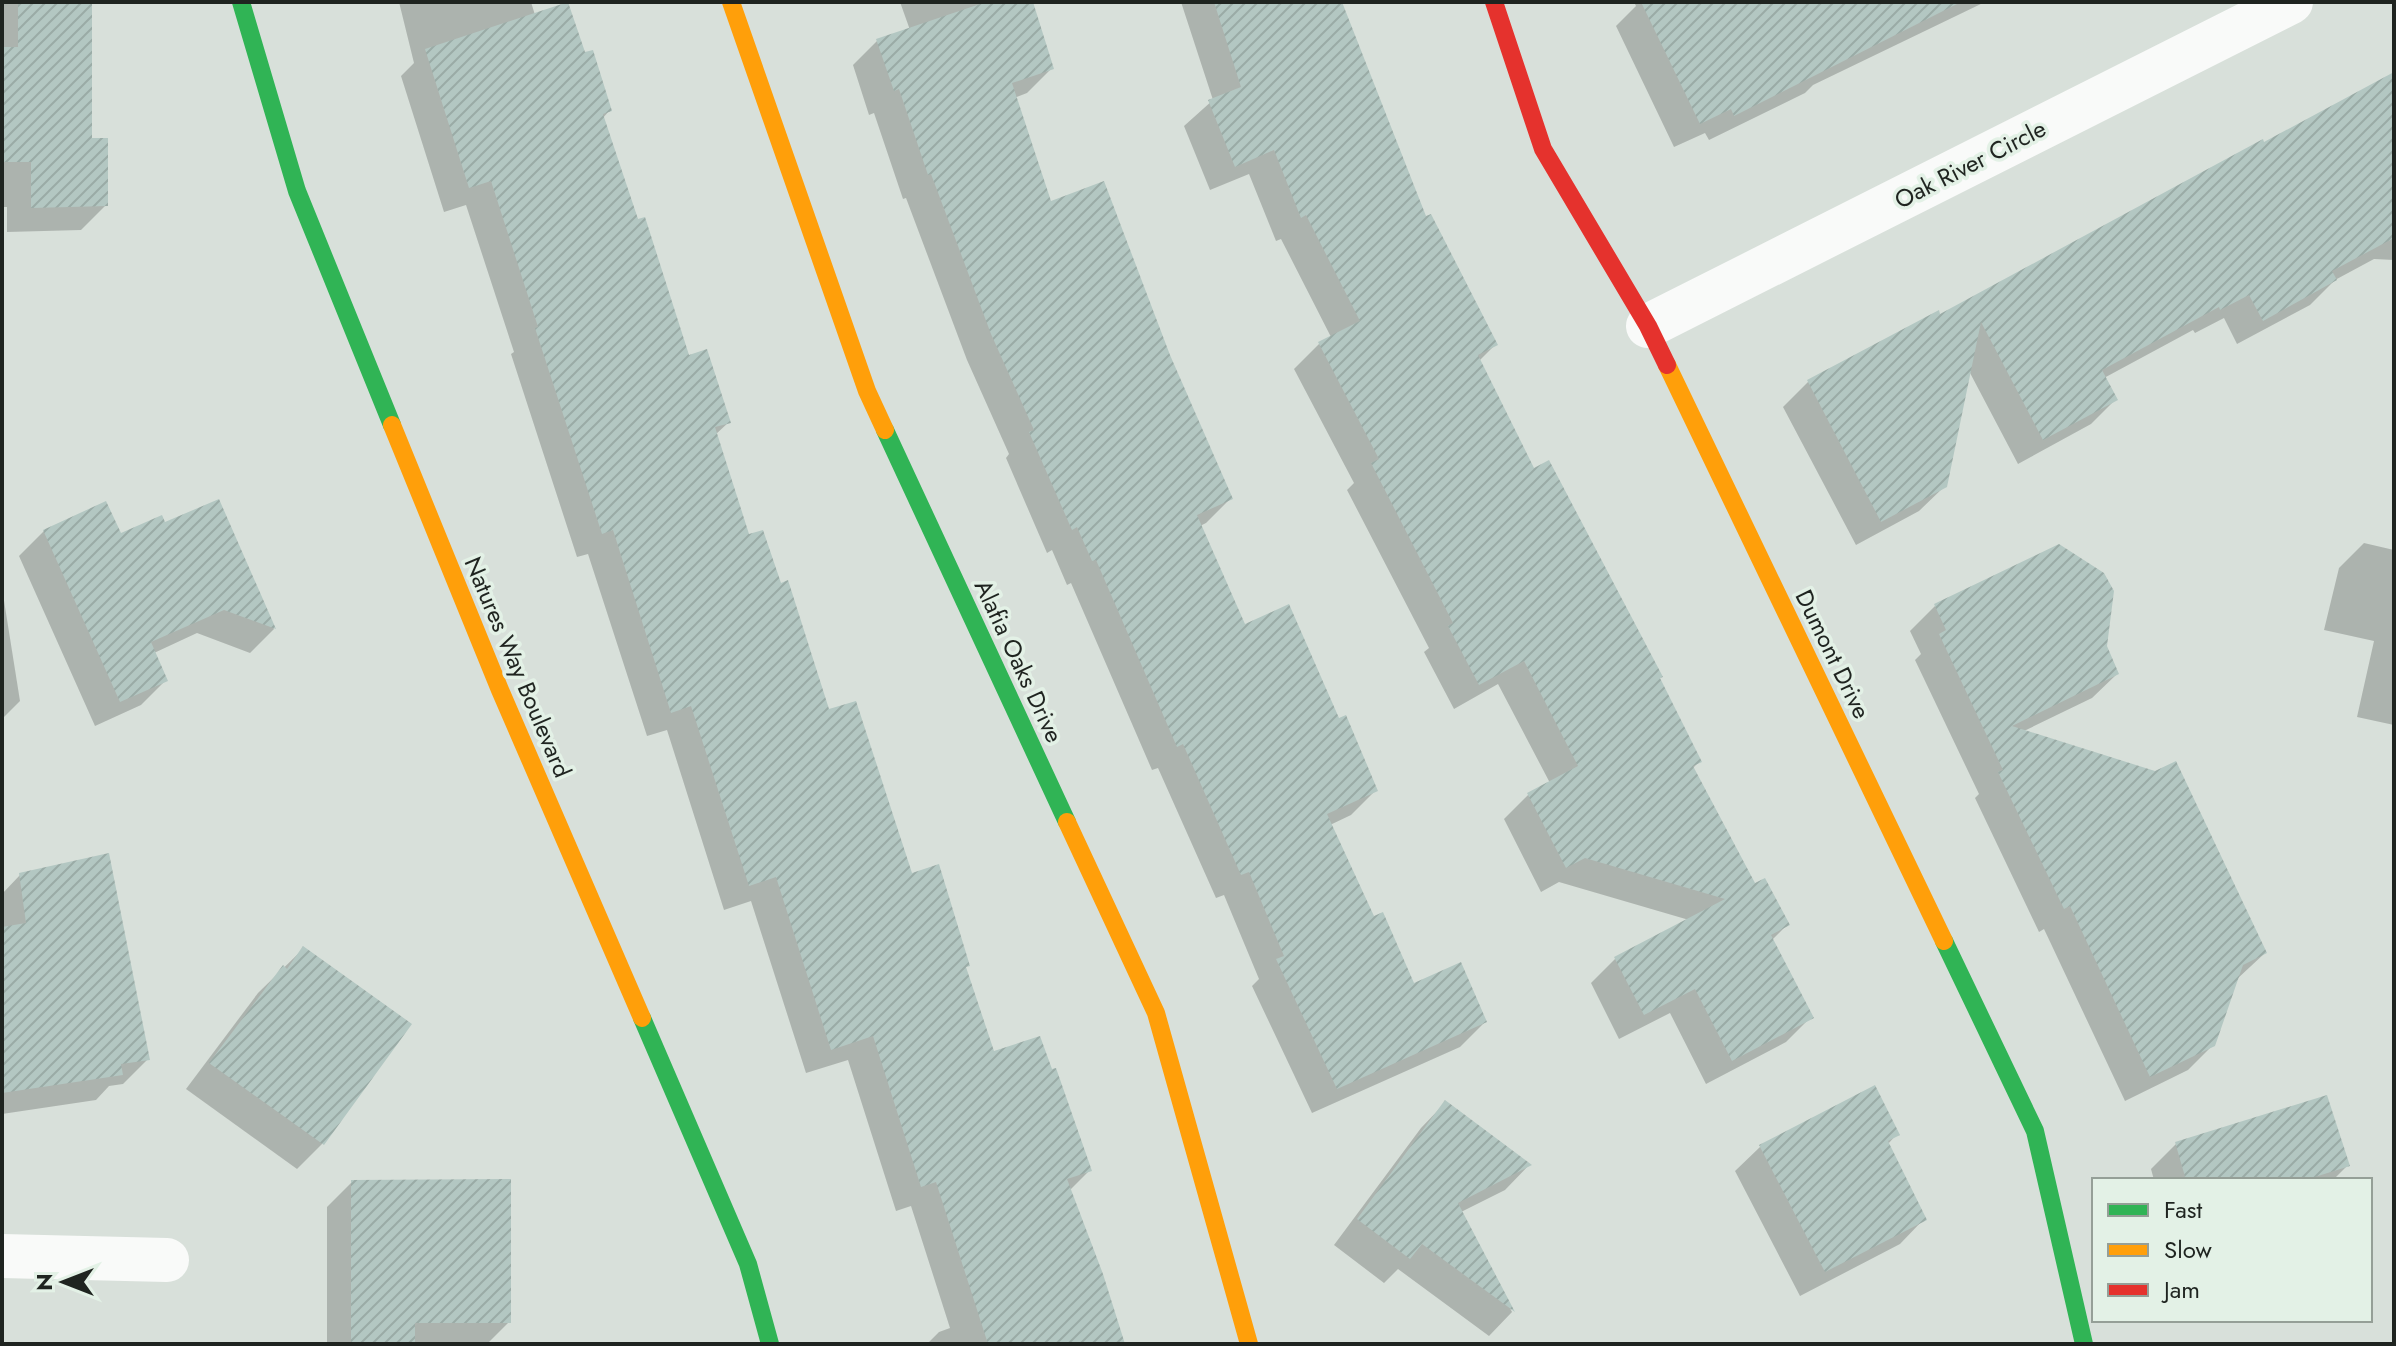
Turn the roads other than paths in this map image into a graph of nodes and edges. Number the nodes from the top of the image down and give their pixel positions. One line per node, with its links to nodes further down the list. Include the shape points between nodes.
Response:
1 (241, 2): 8 (street, Natures Way Boulevard, via 297,191 500,690 748,1264)
2 (731, 2): 9 (street, Alafia Oaks Drive, via 867,391 1156,1013)
3 (1494, 2): 5 (street, Dumont Drive, via 1543,149)
4 (2291, 2): 5 (street, Oak River Circle)
5 (1648, 326): 10 (street, Dumont Drive, via 2035,1131)
6 (2, 1256): 7 (street)
7 (167, 1260)
8 (770, 1344)
9 (1249, 1344)
10 (2084, 1344)

